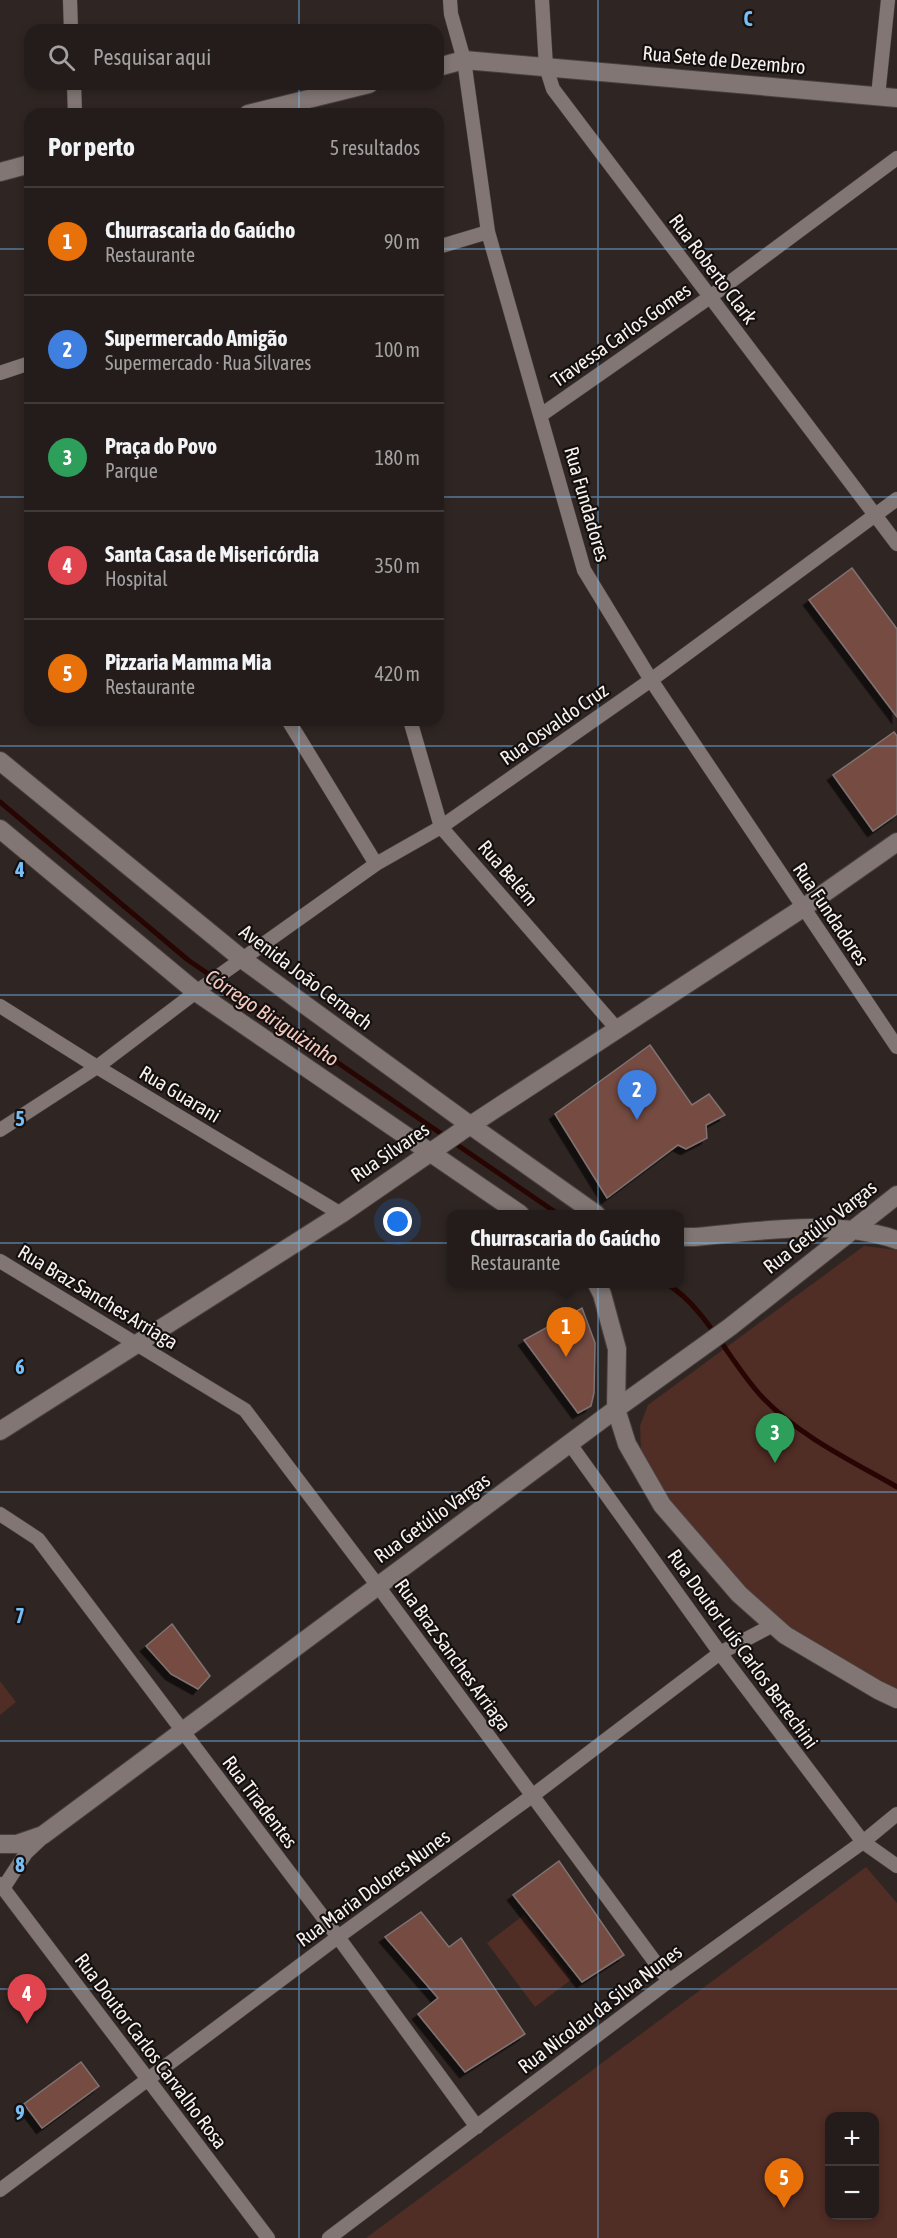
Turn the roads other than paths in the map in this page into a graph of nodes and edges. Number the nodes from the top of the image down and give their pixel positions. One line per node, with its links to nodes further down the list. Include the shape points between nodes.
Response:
1 (70, 0): 5 (street)
2 (450, 0): 6 (street, Rua Fundadores)
3 (542, 0): 8 (street, Rua Roberto Clark)
4 (888, 0): 11 (street)
5 (71, 24)
6 (464, 60): 7 (street, Rua Sete de Dezembro); 8 (street, Rua Sete de Dezembro); 19 (street, Rua Fundadores)
7 (444, 65)
8 (546, 67): 11 (street, Rua Sete de Dezembro); 21 (street, Rua Roberto Clark, via 553,89)
9 (74, 90): 13 (street)
10 (345, 90): 14 (street)
11 (878, 96): 12 (street, Rua Sete de Dezembro); 15 (street)
12 (897, 98)
13 (75, 108)
14 (272, 108)
15 (897, 110)
16 (897, 158): 21 (street, Travessa Carlos Gomes)
17 (24, 165): 18 (street)
18 (0, 171)
19 (488, 232): 20 (street); 24 (street, Rua Fundadores)
20 (444, 245)
21 (710, 297): 24 (street, Travessa Carlos Gomes); 26 (street, Rua Roberto Clark)
22 (24, 365): 23 (street)
23 (0, 373)
24 (541, 415): 28 (street, Rua Fundadores, via 584,570)
25 (897, 499): 26 (street, Rua Osvaldo Cruz)
26 (875, 515): 27 (street, Rua Roberto Clark); 28 (street, Rua Osvaldo Cruz)
27 (897, 544)
28 (651, 680): 32 (street, Rua Osvaldo Cruz); 36 (street, Rua Fundadores)
29 (292, 726): 35 (street)
30 (412, 726): 32 (street, Rua Belém)
31 (0, 761): 37 (street, Avenida João Cernach)
32 (441, 827): 35 (street, Rua Osvaldo Cruz); 40 (street, Rua Belém)
33 (0, 829): 38 (street)
34 (897, 842): 36 (street, Rua Silvares)
35 (376, 864): 37 (street, Rua Osvaldo Cruz)
36 (803, 908): 40 (street, Rua Silvares); 41 (street, Rua Fundadores)
37 (242, 959): 38 (street, Rua Osvaldo Cruz); 43 (street, Avenida João Cernach)
38 (201, 989): 42 (street, Rua Osvaldo Cruz); 45 (street)
39 (0, 1006): 42 (street, Rua Guarani)
40 (617, 1029): 43 (street, Rua Silvares)
41 (897, 1047)
42 (97, 1067): 44 (street, Rua Osvaldo Cruz); 49 (street, Rua Guarani)
43 (465, 1129): 45 (street, Rua Silvares); 48 (street, Avenida João Cernach)
44 (0, 1130)
45 (435, 1148): 47 (street); 49 (street, Rua Silvares)
46 (897, 1196): 50 (street, Rua Getúlio Vargas)
47 (514, 1210)
48 (588, 1210)
49 (341, 1214): 55 (street, Rua Silvares)
50 (849, 1231): 51 (street, via 794,1227); 52 (street); 56 (street, Rua Getúlio Vargas, via 730,1327)
51 (684, 1237)
52 (897, 1240)
53 (0, 1261): 55 (street, Rua Braz Sanches Arriaga)
54 (599, 1288): 56 (street, via 617,1349)
55 (137, 1343): 57 (street, Rua Silvares); 60 (street, Rua Braz Sanches Arriaga, via 245,1410)
56 (616, 1409): 58 (street, Rua Getúlio Vargas); 61 (street, via 627,1444 662,1505 739,1594)
57 (0, 1431)
58 (570, 1444): 60 (street, Rua Getúlio Vargas); 62 (street, Rua Doutor Luís Carlos Bertechini)
59 (0, 1514): 64 (street, Rua Tiradentes, via 38,1539)
60 (378, 1586): 64 (street, Rua Getúlio Vargas); 65 (street, Rua Braz Sanches Arriaga)
61 (773, 1625): 62 (street, Rua Maria Dolores Nunes); 63 (street, via 794,1641)
62 (720, 1653): 65 (street, Rua Maria Dolores Nunes); 68 (street, Rua Doutor Luís Carlos Bertechini)
63 (897, 1698)
64 (183, 1732): 67 (street, Rua Getúlio Vargas); 72 (street, Rua Tiradentes)
65 (532, 1796): 72 (street, Rua Maria Dolores Nunes); 73 (street, Rua Braz Sanches Arriaga)
66 (897, 1814): 68 (street, Rua Nicolau da Silva Nunes)
67 (54, 1827): 69 (street, via 30,1841); 71 (street, Rua Getúlio Vargas, via 26,1853)
68 (863, 1842): 70 (street, Rua Doutor Luís Carlos Bertechini); 73 (street, Rua Nicolau da Silva Nunes)
69 (0, 1844)
70 (897, 1866)
71 (2, 1886): 74 (street, Rua Doutor Carlos Carvalho Rosa)
72 (338, 1937): 74 (street, Rua Maria Dolores Nunes); 75 (street, Rua Tiradentes)
73 (669, 1981): 75 (street, Rua Nicolau da Silva Nunes)
74 (148, 2079): 76 (street, Rua Maria Dolores Nunes); 77 (street, Rua Doutor Carlos Carvalho Rosa)
75 (477, 2127): 78 (street, Rua Nicolau da Silva Nunes)
76 (0, 2190)
77 (268, 2238)
78 (329, 2238)

